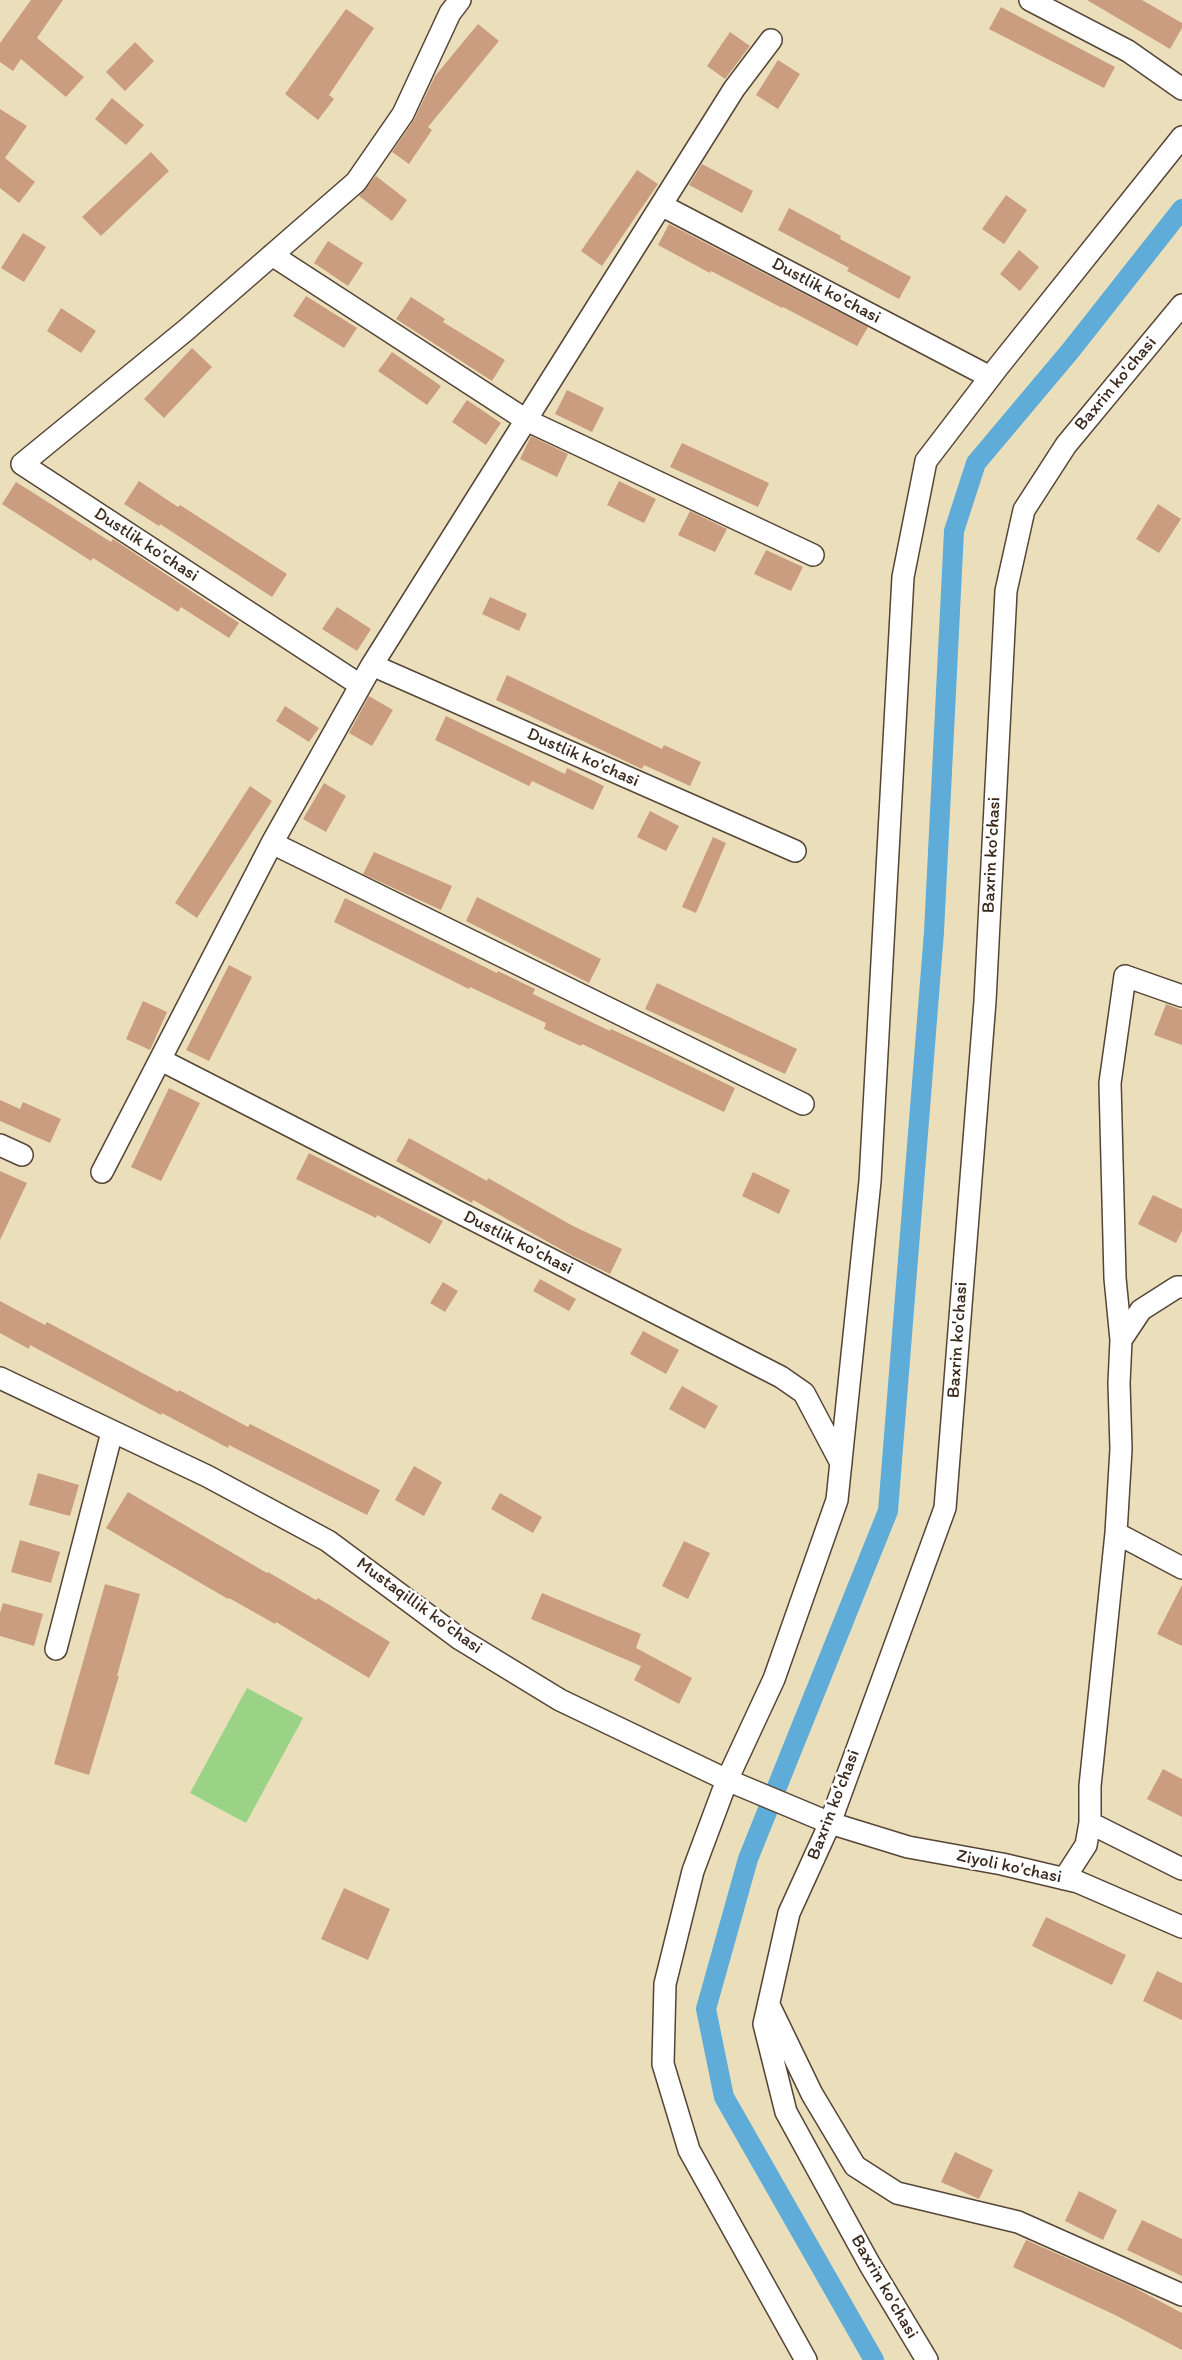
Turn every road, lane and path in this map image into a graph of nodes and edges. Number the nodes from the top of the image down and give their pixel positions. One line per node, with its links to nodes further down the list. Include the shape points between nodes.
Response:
1 (460, 0): 7 (street, via 450,13 403,114 356,182)
2 (1030, 0): 4 (street, via 1128,51)
3 (771, 40): 6 (street, via 734,89)
4 (1182, 89)
5 (1182, 137): 9 (street)
6 (661, 205): 9 (street, Dustlik ko'chasi); 10 (street)
7 (272, 255): 10 (street); 13 (street, Dustlik ko'chasi, via 21,464)
8 (1182, 305): 31 (street, Baxrin ko'chasi, via 1066,445 1024,510 1006,591 985,1001 945,1508)
9 (990, 377): 26 (street, via 926,461 903,577 870,1181)
10 (526, 420): 11 (street); 12 (street)
11 (813, 555)
12 (372, 665): 13 (street); 15 (street, Dustlik ko'chasi)
13 (360, 685): 14 (street)
14 (272, 843): 17 (street); 18 (street)
15 (795, 851)
16 (1182, 996): 23 (street, via 1125,976 1110,1083)
17 (160, 1059): 21 (street); 26 (street, Dustlik ko'chasi, via 781,1377 804,1393)
18 (803, 1104)
19 (0, 1145): 20 (street)
20 (22, 1155)
21 (102, 1172)
22 (1182, 1287): 23 (street, via 1141,1310)
23 (1121, 1340): 27 (street)
24 (0, 1378): 25 (street, Mustaqillik ko'chasi)
25 (112, 1432): 29 (street); 30 (street, Mustaqillik ko'chasi, via 207,1476 328,1541 460,1639 560,1700)
26 (841, 1463): 30 (street, via 837,1500 774,1679)
27 (1116, 1533): 28 (street); 32 (street, via 1090,1786)
28 (1182, 1568)
29 (56, 1650)
30 (727, 1780): 31 (street, Mustaqillik ko'chasi); 38 (street, via 693,1871 665,1983 663,2064 688,2150)
31 (830, 1823): 34 (street, Ziyoli ko'chasi, via 908,1847); 36 (street, Baxrin ko'chasi, via 789,1913)
32 (1090, 1824): 33 (street); 34 (street, via 1086,1845)
33 (1182, 1869)
34 (1064, 1879): 35 (street, Ziyoli ko'chasi)
35 (1182, 1928)
36 (768, 2005): 37 (street, via 812,2094 855,2166 897,2193 1018,2222); 39 (street, Baxrin ko'chasi, via 764,2024 786,2112)
37 (1182, 2295)
38 (806, 2360)
39 (927, 2360)

